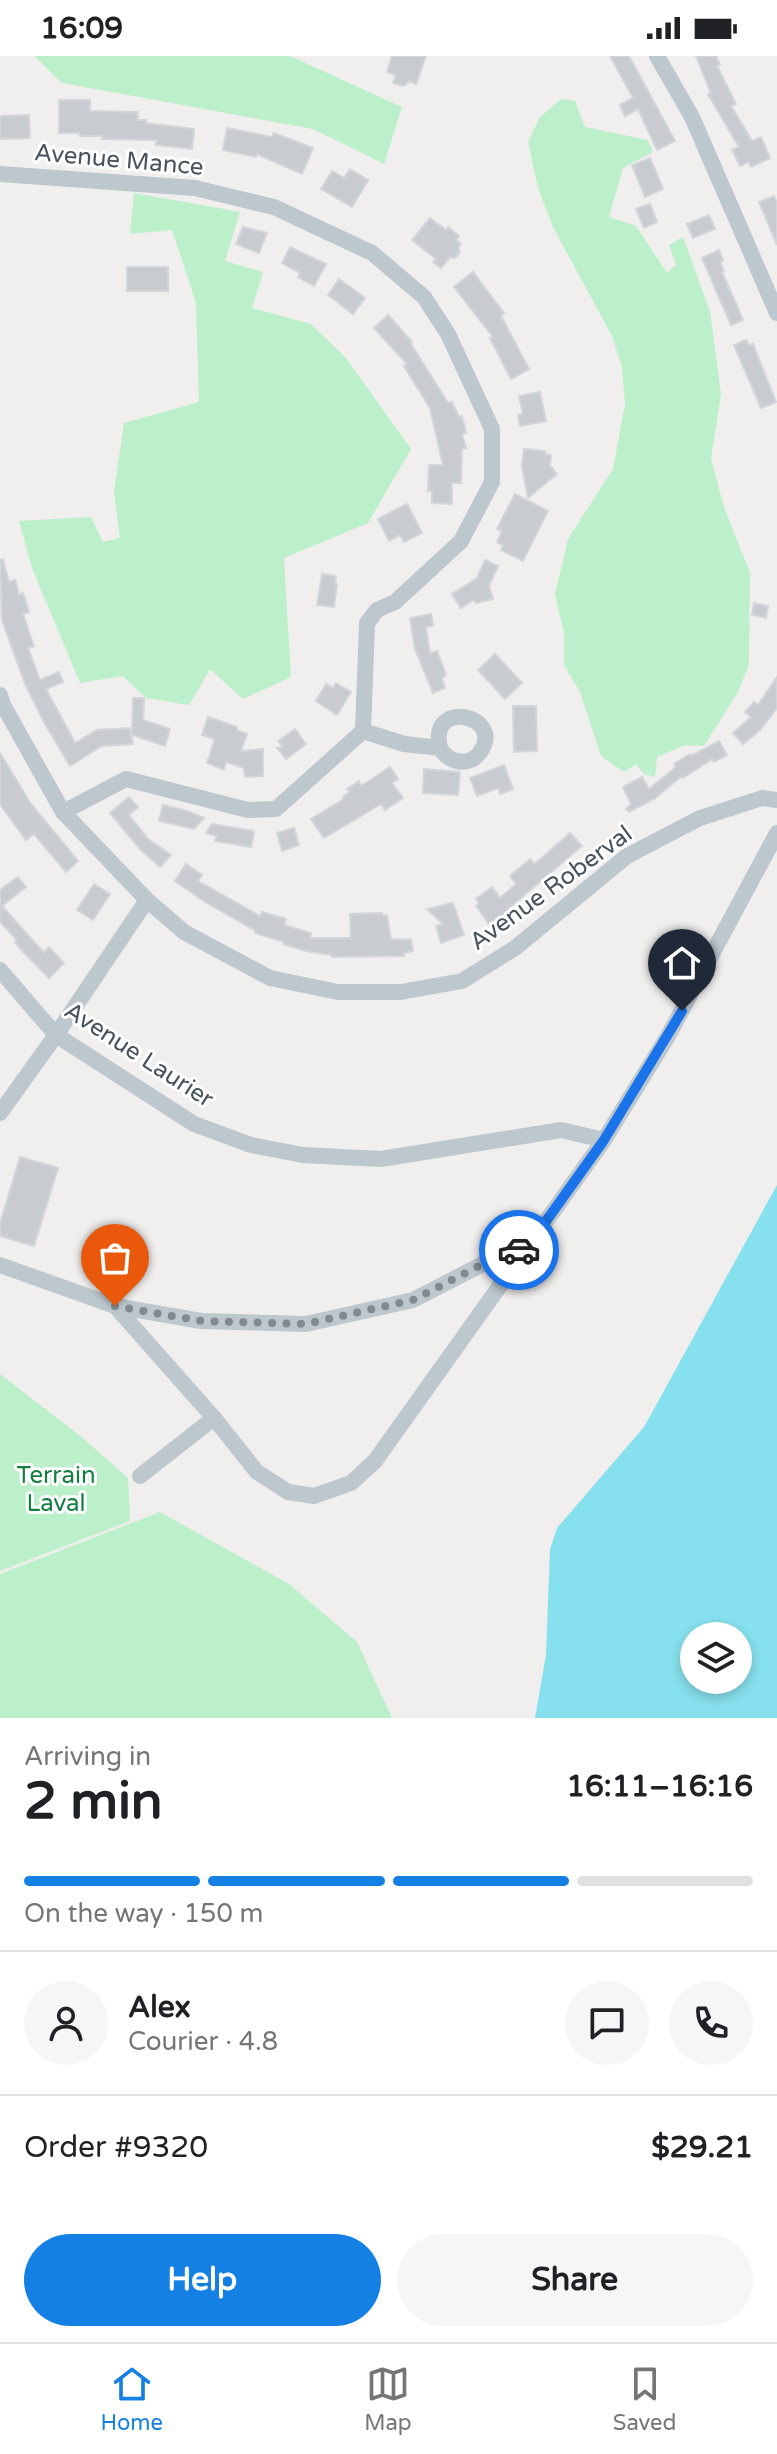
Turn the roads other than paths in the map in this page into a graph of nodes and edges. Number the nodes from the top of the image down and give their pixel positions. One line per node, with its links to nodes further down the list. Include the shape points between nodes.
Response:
1 (657, 56): 3 (street, via 692,117)
2 (0, 174): 5 (street, Avenue Mance, via 195,188 274,207 372,253 424,297 448,334 492,429 492,482 461,541 367,623)
3 (777, 313)
4 (0, 695): 8 (street, Avenue Roberval)
5 (363, 731): 6 (street); 8 (street, via 276,809 248,810 126,779)
6 (440, 748)
7 (777, 800): 10 (street, Avenue Roberval, via 762,798 700,818 627,856 515,948 462,981 401,992 338,992 270,978 184,932)
8 (63, 812): 10 (street, Avenue Roberval)
9 (777, 833): 14 (street, via 668,1036)
10 (147, 900): 12 (street)
11 (0, 970): 12 (street, Avenue Laurier)
12 (56, 1035): 13 (street); 14 (street, Avenue Laurier, via 194,1124 290,1153 381,1159 561,1130)
13 (0, 1113)
14 (604, 1140): 15 (street)
15 (524, 1252): 17 (street, via 514,1248 413,1300 306,1324 201,1321); 18 (street, via 375,1461 351,1483 314,1496 288,1492 257,1472)
16 (0, 1265): 17 (street)
17 (115, 1306): 18 (street)
18 (214, 1418): 19 (street)
19 (140, 1476)

